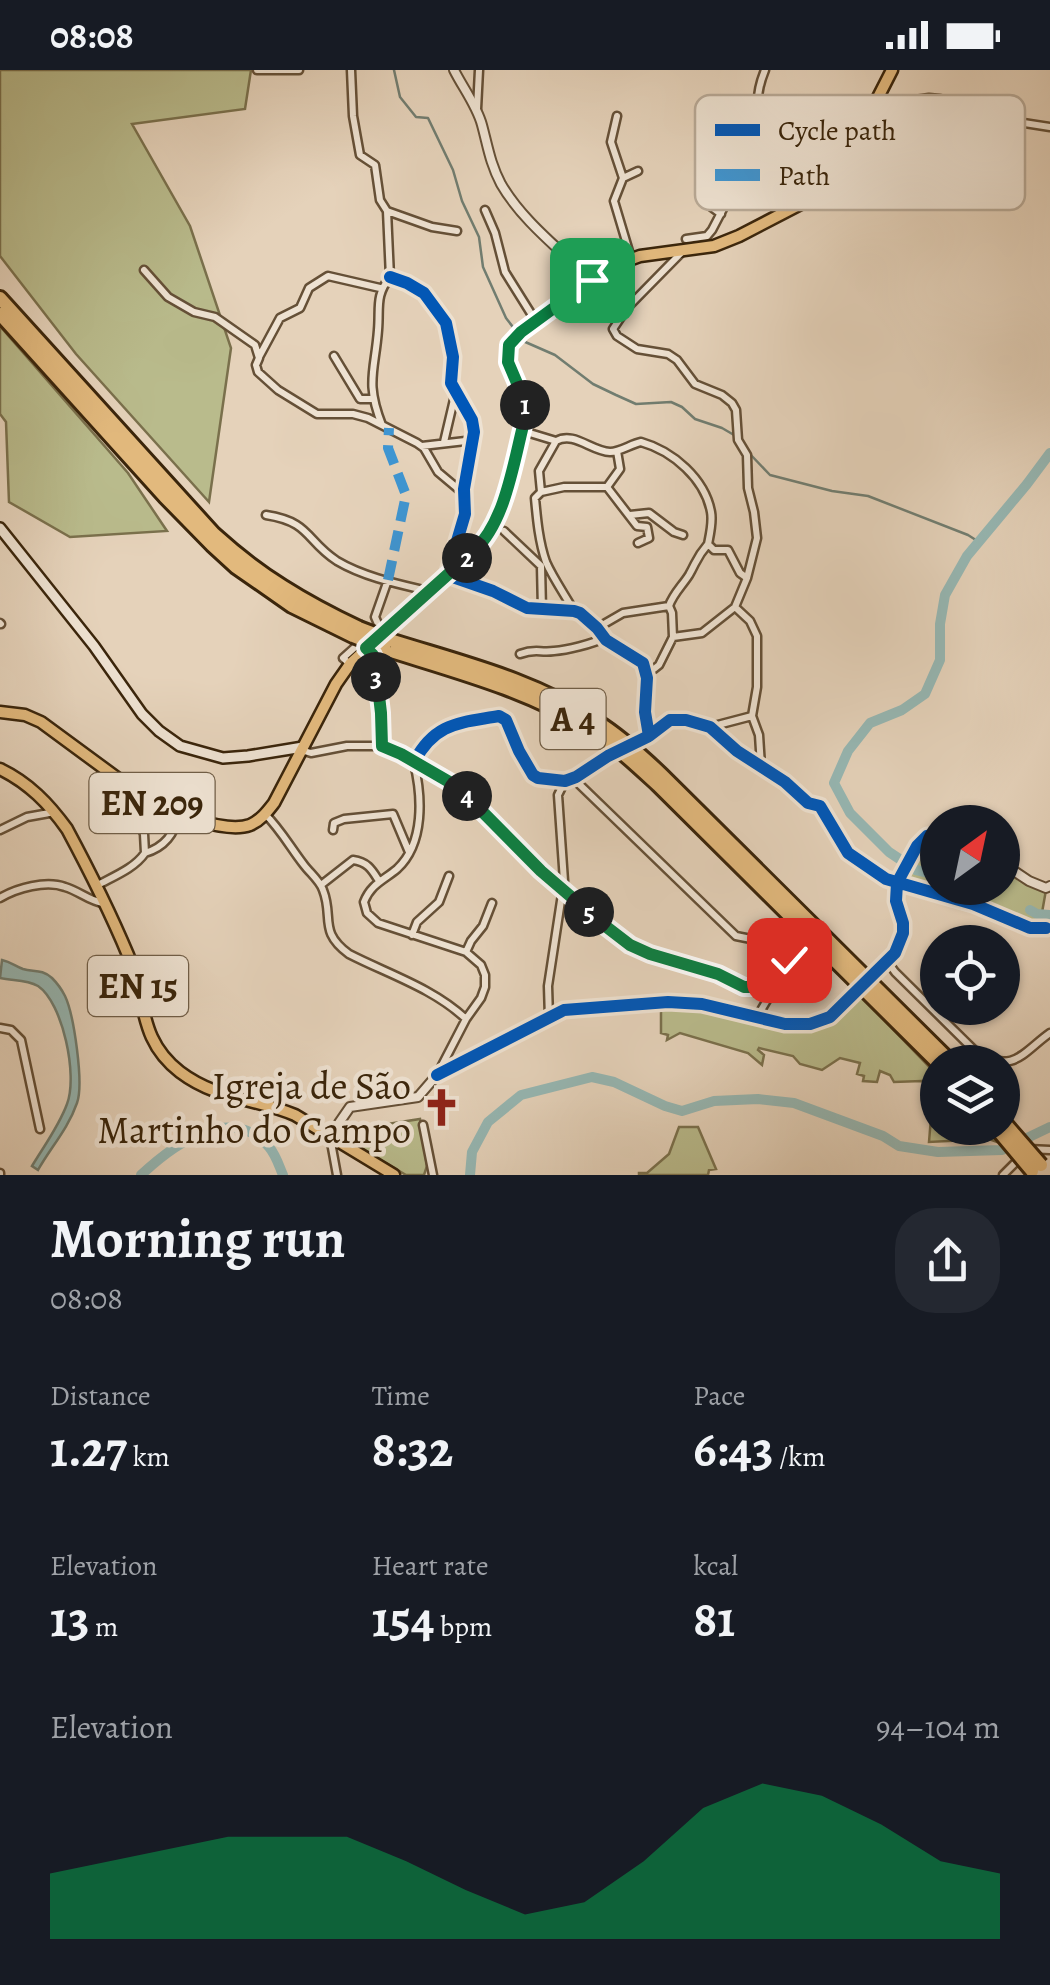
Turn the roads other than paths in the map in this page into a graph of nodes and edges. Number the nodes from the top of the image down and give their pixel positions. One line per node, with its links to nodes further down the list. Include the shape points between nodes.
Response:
1 (256, 70): 2 (street)
2 (299, 70)
3 (351, 70): 20 (street, via 360,155 375,165)
4 (454, 70): 10 (street)
5 (479, 70): 10 (street)
6 (765, 70): 8 (street)
7 (892, 70): 9 (main road, EN 209)
8 (759, 95)
9 (879, 95)
10 (476, 110): 27 (street, via 502,186)
11 (617, 116): 15 (street, via 611,142)
12 (1025, 123): 13 (street)
13 (1050, 127)
14 (638, 171): 15 (street)
15 (623, 178): 24 (street, via 614,201)
16 (485, 210): 31 (street, via 505,272)
17 (716, 210): 21 (street)
18 (724, 210): 21 (street)
19 (789, 210): 23 (main road, EN 209, via 714,246)
20 (387, 211): 22 (street); 26 (street)
21 (721, 214): 23 (street, via 707,236)
22 (457, 230)
23 (685, 245): 24 (main road, EN 209); 55 (street, via 613,329 638,349 668,354 696,384 736,410 757,538)
24 (630, 258): 27 (main road, EN 209)
25 (144, 270): 33 (street, via 168,297 234,328 255,345)
26 (390, 276): 28 (street); 34 (street, via 424,293 446,323)
27 (592, 280): 31 (main road, EN 209)
28 (380, 288): 33 (street, via 328,276 310,288 300,308 280,318); 35 (street)
29 (0, 298): 63 (highway, A 4, via 214,534 296,598)
30 (0, 314): 63 (highway, A 4, via 212,545 281,598)
31 (536, 321): 37 (main road, EN 209, via 509,345 508,362 525,402)
32 (334, 356): 35 (street, via 360,399)
33 (258, 358): 36 (street, via 258,372 317,414 353,414)
34 (456, 391): 38 (street, via 472,420); 39 (street)
35 (373, 399): 36 (street)
36 (382, 424): 41 (street)
37 (522, 431): 40 (street); 54 (main road, EN 209, via 495,524)
38 (474, 440): 39 (street); 45 (street)
39 (444, 442): 41 (street)
40 (556, 442): 42 (street, via 568,437); 44 (street, via 540,471)
41 (422, 446): 45 (street, via 438,472)
42 (617, 451): 43 (street, via 620,469); 52 (street, via 650,445 694,474 712,516)
43 (607, 487): 44 (street); 47 (street)
44 (541, 492): 53 (street, via 536,498)
45 (465, 494): 54 (street)
46 (266, 515): 56 (street, via 294,522 335,560)
47 (629, 515): 50 (street, via 649,512); 51 (street, via 646,527 649,538)
48 (504, 531): 53 (street)
49 (2, 532): 79 (main road, via 159,731 180,746 223,758)
50 (682, 535)
51 (638, 543)
52 (708, 544): 55 (street, via 728,550); 58 (street)
53 (544, 565): 60 (street); 61 (street)
54 (448, 574): 57 (main road, EN 209); 60 (street)
55 (747, 578): 59 (street)
56 (388, 580): 57 (street); 65 (street, via 376,617)
57 (429, 591): 65 (main road, EN 209)
58 (669, 606): 62 (street, via 624,613); 64 (street)
59 (735, 607): 64 (street, via 702,634); 73 (street, via 756,636)
60 (542, 610): 61 (street)
61 (574, 610): 62 (street)
62 (597, 628): 66 (street)
63 (356, 632): 65 (highway, A 4, bridge)
64 (673, 636): 70 (street, via 659,665)
65 (384, 638): 67 (main road, EN 209); 69 (street); 116 (highway, A 4, via 547,704 617,748); 117 (highway, A 4, via 551,695 626,742)
66 (604, 638): 68 (street); 70 (street)
67 (366, 648): 69 (main road, EN 209); 71 (street)
68 (520, 654)
69 (349, 661): 71 (street); 79 (main road, EN 209)
70 (646, 669): 75 (street)
71 (376, 670): 77 (street)
72 (1, 708): 85 (main road, EN 209, via 41,722)
73 (752, 716): 74 (street); 81 (street)
74 (710, 727): 75 (street, via 678,718); 81 (street)
75 (649, 736): 76 (street)
76 (639, 740)
77 (382, 746): 79 (street); 80 (street)
78 (615, 752): 83 (street)
79 (293, 754): 88 (main road, EN 209)
80 (414, 762): 83 (street, via 442,728 503,718 533,775); 92 (street, via 420,818); 101 (street, via 458,787)
81 (761, 766): 97 (street, via 820,806 848,852)
82 (0, 769): 86 (main road, EN 15)
83 (565, 780): 101 (street, via 558,795)
84 (579, 784): 110 (street, via 736,936 762,940)
85 (166, 810): 87 (main road, EN 209); 93 (street, via 135,808)
86 (55, 812): 89 (street); 99 (main road, EN 15)
87 (180, 814): 88 (main road, EN 209, via 240,828); 93 (street, via 171,838)
88 (265, 814): 98 (street)
89 (0, 830)
90 (334, 830): 92 (street, via 334,822 344,819 394,814)
91 (920, 843): 97 (street)
92 (410, 853): 96 (street)
93 (145, 854): 99 (street)
94 (1020, 875): 100 (street)
95 (448, 876): 106 (street, via 439,902)
96 (379, 881): 98 (street, via 369,866 353,860); 106 (street, via 364,902 367,912 378,923)
97 (896, 884): 105 (street); 109 (street, via 903,933)
98 (321, 885): 112 (street, via 330,932 340,947)
99 (96, 886): 104 (main road, EN 15)
100 (1050, 886)
101 (562, 888): 110 (street, via 650,954 744,987); 113 (street)
102 (0, 898): 104 (street, via 52,884)
103 (492, 902): 107 (street)
104 (104, 903): 121 (main road, EN 15, via 137,978 148,1032 164,1058 219,1094 278,1108)
105 (1046, 928)
106 (412, 934): 107 (street)
107 (466, 952): 112 (street, via 481,965 485,987)
108 (813, 961): 110 (street, via 798,950)
109 (884, 963): 111 (street, bridge, via 830,1018 785,1024); 115 (street, via 990,1060 1022,1058)
110 (783, 968): 111 (street)
111 (757, 1017): 113 (street, via 668,1002 564,1010)
112 (466, 1019): 118 (street)
113 (549, 1019): 118 (street)
114 (0, 1028): 120 (street, via 20,1040)
115 (1050, 1033)
116 (921, 1045)
117 (934, 1045)
118 (437, 1075): 121 (street, via 418,1097 350,1107)
119 (423, 1124): 128 (street)
120 (40, 1130)
121 (330, 1136): 126 (street); 127 (main road, EN 15)
122 (1013, 1145): 125 (highway, bridge)
123 (1020, 1145): 125 (highway, bridge)
124 (1050, 1150): 129 (street, via 1028,1150)
125 (1039, 1172)
126 (337, 1175)
127 (394, 1175)
128 (433, 1175)
129 (1003, 1175)

